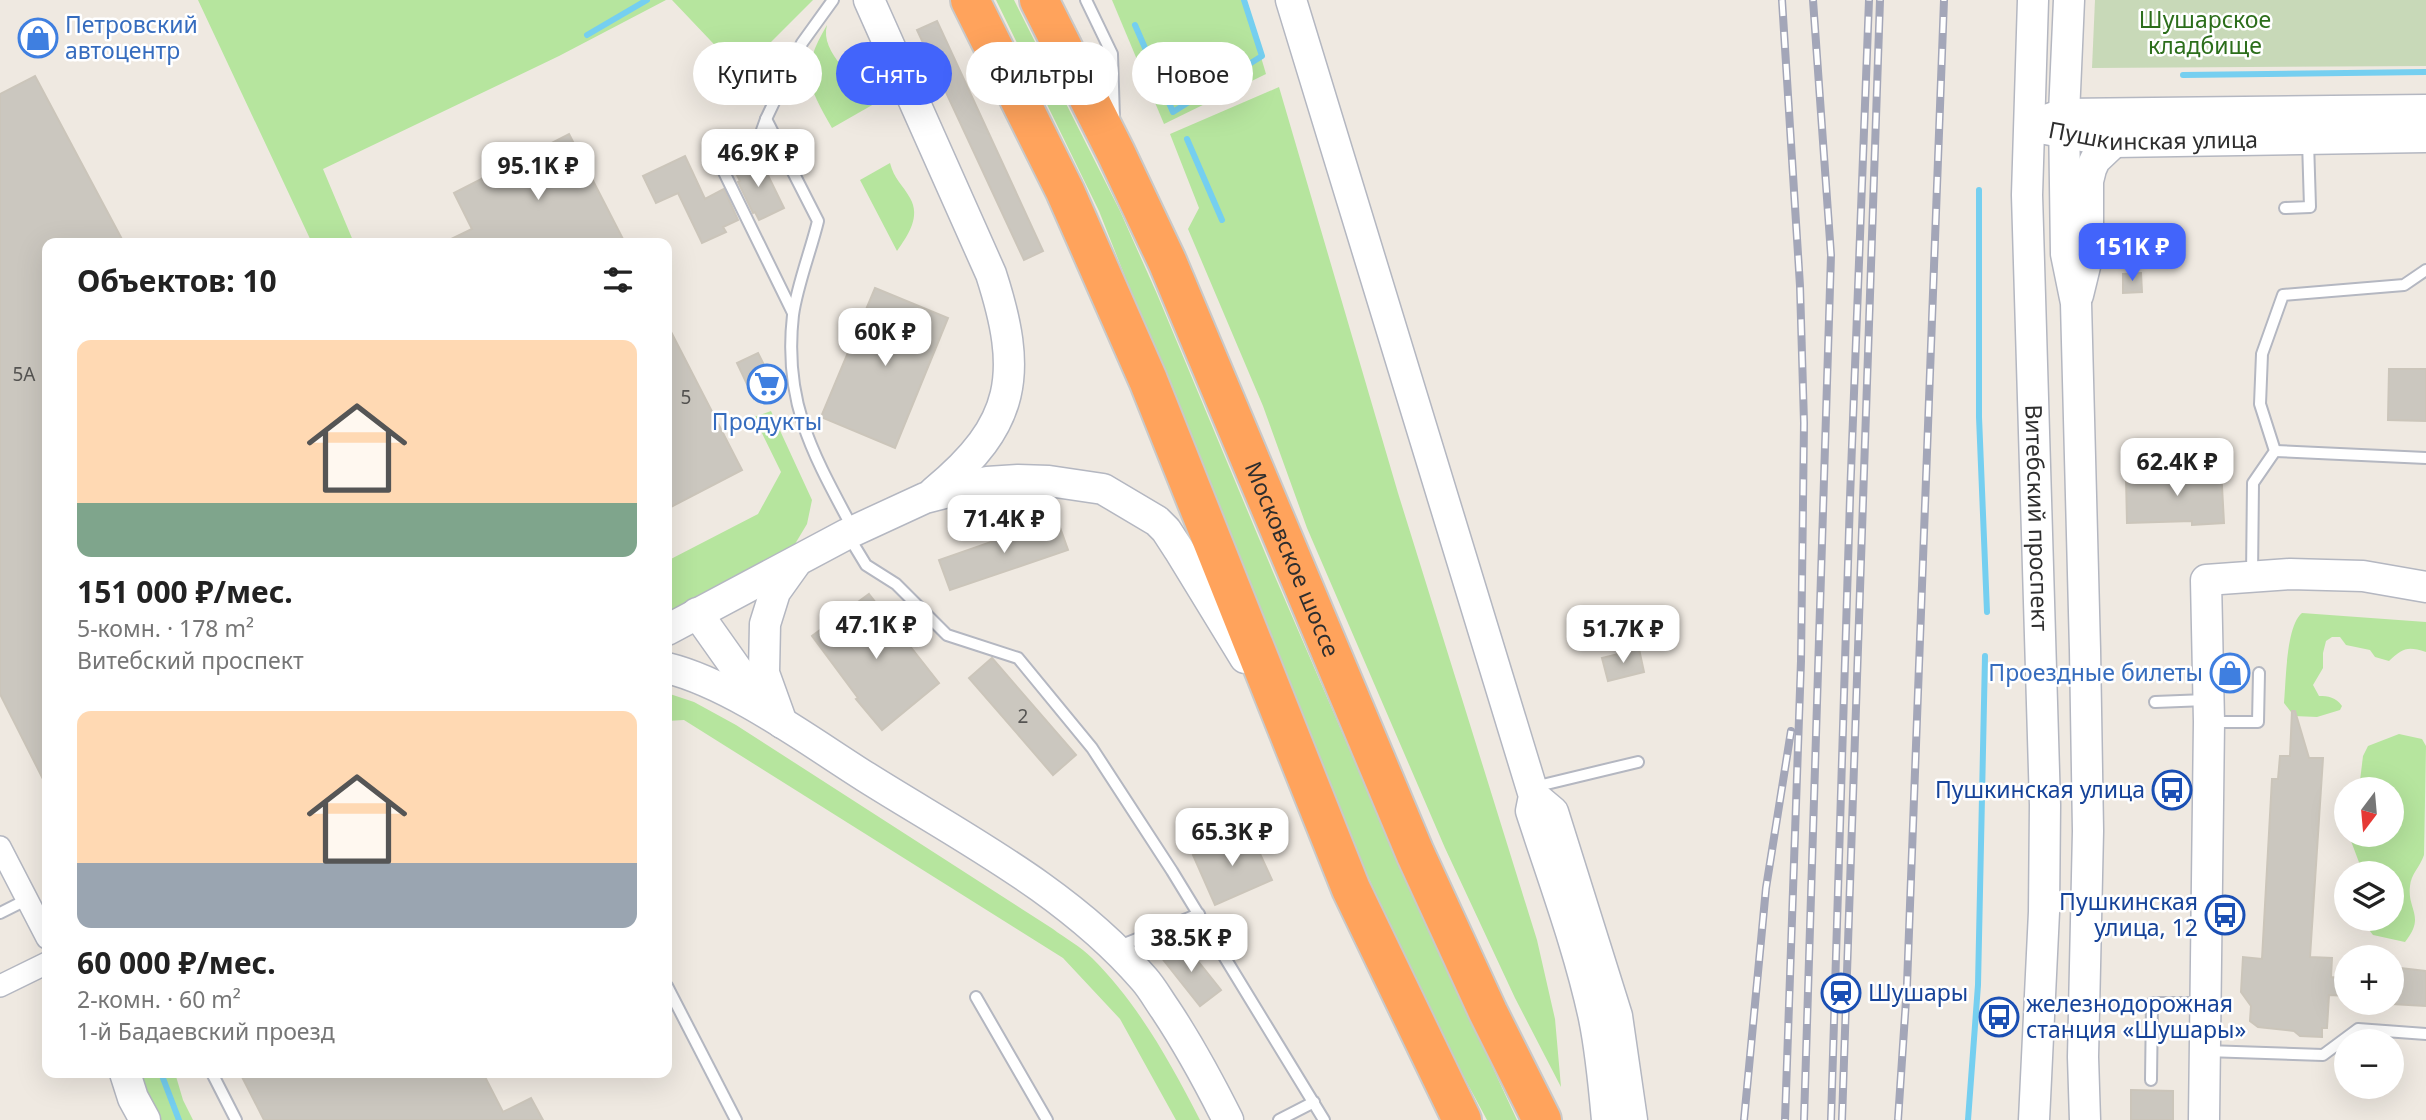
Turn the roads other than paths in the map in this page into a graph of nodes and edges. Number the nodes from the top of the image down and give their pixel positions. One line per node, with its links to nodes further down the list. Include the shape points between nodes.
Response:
1 (833, 0): 10 (lane, via 802,43)
2 (869, 0): 23 (street, via 990,274 1007,338 1007,391 1000,415 968,461)
3 (970, 0): 34 (highway, via 1065,191 1148,380)
4 (1039, 0): 16 (highway, Московское шоссе)
5 (1086, 0): 16 (lane, via 1112,54)
6 (1291, 0): 37 (street)
7 (2033, 0): 12 (street, Витебский проспект)
8 (2069, 0): 11 (street, Витебский проспект)
9 (2426, 110): 11 (street, Пушкинская улица)
10 (766, 119): 20 (lane, via 818,221); 20 (lane, via 756,147 720,164)
11 (2064, 124): 12 (street, Пушкинская улица); 15 (street, Пушкинская улица); 19 (street, Витебский проспект, via 2066,254)
12 (2028, 125): 67 (street, Витебский проспект, via 2045,805)
13 (2426, 137): 14 (street, Пушкинская улица)
14 (2308, 139): 15 (street, Пушкинская улица); 17 (lane, via 2310,207)
15 (2114, 142): 19 (street, via 2095,160 2088,181 2088,254)
16 (1116, 153): 64 (highway, Московское шоссе, via 1167,261 1415,853)
17 (2285, 208)
18 (2426, 270): 21 (lane, via 2404,285 2283,295 2262,354 2260,404)
19 (2076, 303): 51 (street, Витебский проспект, via 2088,831)
20 (793, 313): 24 (lane, via 792,379 800,418)
21 (2275, 451): 22 (lane); 26 (lane, via 2253,483)
22 (2426, 458)
23 (925, 498): 24 (street); 34 (street, via 987,482 1018,480 1103,489 1131,504 1166,530)
24 (850, 533): 25 (street); 41 (lane, via 866,565 896,584 947,635 1018,658 1092,748)
25 (799, 559): 28 (street); 35 (street, via 775,592 765,624 764,673)
26 (2252, 576): 27 (street, via 2362,576); 33 (street, via 2206,580)
27 (2426, 587)
28 (697, 613): 29 (street); 35 (street)
29 (672, 626)
30 (672, 669): 35 (street)
31 (2259, 673): 33 (lane, via 2258,722)
32 (2155, 702): 33 (lane)
33 (2209, 711): 48 (street)
34 (1280, 715): 63 (highway, via 1351,889)
35 (782, 723): 43 (street, via 1029,878)
36 (1638, 762): 37 (lane)
37 (1533, 792): 65 (street, via 1531,811 1593,1015); 66 (street, via 1553,812 1605,979 1621,1039)
38 (0, 847): 39 (street)
39 (26, 900): 40 (lane); 42 (street)
40 (0, 913)
41 (1199, 914): 43 (lane); 55 (lane)
42 (42, 929)
43 (1114, 948): 60 (street, via 1146,981 1184,1038)
44 (42, 965): 45 (street)
45 (0, 986)
46 (672, 996): 58 (lane)
47 (976, 997): 59 (lane)
48 (2205, 1003): 50 (street); 54 (lane, via 2152,1003)
49 (2426, 1034): 50 (lane, via 2358,1029 2323,1055)
50 (2205, 1051): 70 (street)
51 (2083, 1057): 68 (street); 69 (street, Витебский проспект)
52 (126, 1078): 56 (street)
53 (215, 1078): 57 (lane)
54 (2151, 1080)
55 (1314, 1102): 61 (lane); 62 (lane)
56 (145, 1120)
57 (236, 1120)
58 (736, 1120)
59 (1047, 1120)
60 (1228, 1120)
61 (1279, 1120)
62 (1324, 1120)
63 (1462, 1120)
64 (1542, 1120)
65 (1606, 1120)
66 (1632, 1120)
67 (2034, 1120)
68 (2071, 1120)
69 (2085, 1120)
70 (2204, 1120)

